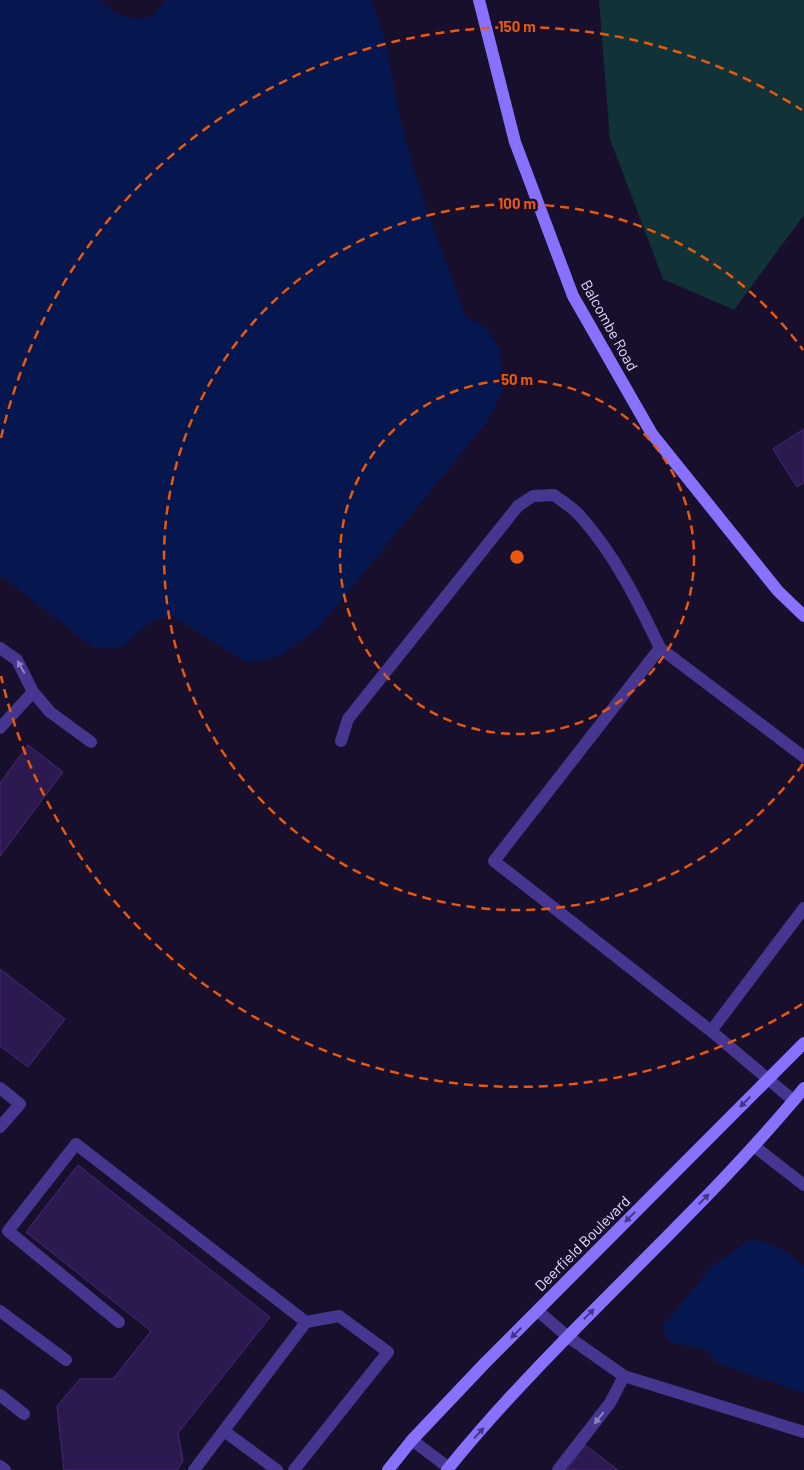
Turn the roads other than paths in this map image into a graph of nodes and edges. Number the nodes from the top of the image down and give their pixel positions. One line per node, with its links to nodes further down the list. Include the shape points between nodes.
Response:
1 (479, 0): 2 (street, Balcombe Road, via 514,142 573,296 652,434 778,591)
2 (804, 616)
3 (0, 648): 5 (street, one-way to 3, via 17,660)
4 (660, 648): 8 (street, via 606,548 580,515 554,495 533,496 518,506 348,719); 10 (street); 12 (street, via 494,861)
5 (33, 692): 6 (street); 9 (street, via 50,712)
6 (4, 714): 7 (street)
7 (0, 728)
8 (341, 741)
9 (91, 742)
10 (804, 757)
11 (804, 908): 12 (street)
12 (711, 1031): 14 (street)
13 (804, 1043): 14 (street, Deerfield Boulevard)
14 (768, 1080): 17 (street); 22 (street, Deerfield Boulevard, one-way to 22)
15 (0, 1088): 18 (street, via 20,1104)
16 (804, 1088): 17 (street)
17 (794, 1101): 19 (street)
18 (0, 1127)
19 (755, 1147): 20 (street); 25 (street, one-way to 19)
20 (804, 1185)
21 (0, 1311): 26 (street)
22 (538, 1311): 25 (street); 32 (street, Deerfield Boulevard, one-way to 32)
23 (119, 1322): 24 (street, via 8,1231 76,1144)
24 (306, 1322): 30 (street); 38 (street, via 339,1316 388,1352)
25 (567, 1336): 27 (street); 34 (street, one-way to 25)
26 (66, 1360)
27 (624, 1376): 31 (street); 40 (street, one-way to 40, via 610,1402)
28 (0, 1395): 29 (street)
29 (24, 1414)
30 (224, 1431): 36 (street); 37 (street)
31 (804, 1432)
32 (412, 1440): 34 (street); 39 (street, Deerfield Boulevard)
33 (0, 1466): 35 (street)
34 (449, 1469)
35 (5, 1470)
36 (194, 1470)
37 (277, 1470)
38 (294, 1470)
39 (388, 1470)
40 (558, 1470)

